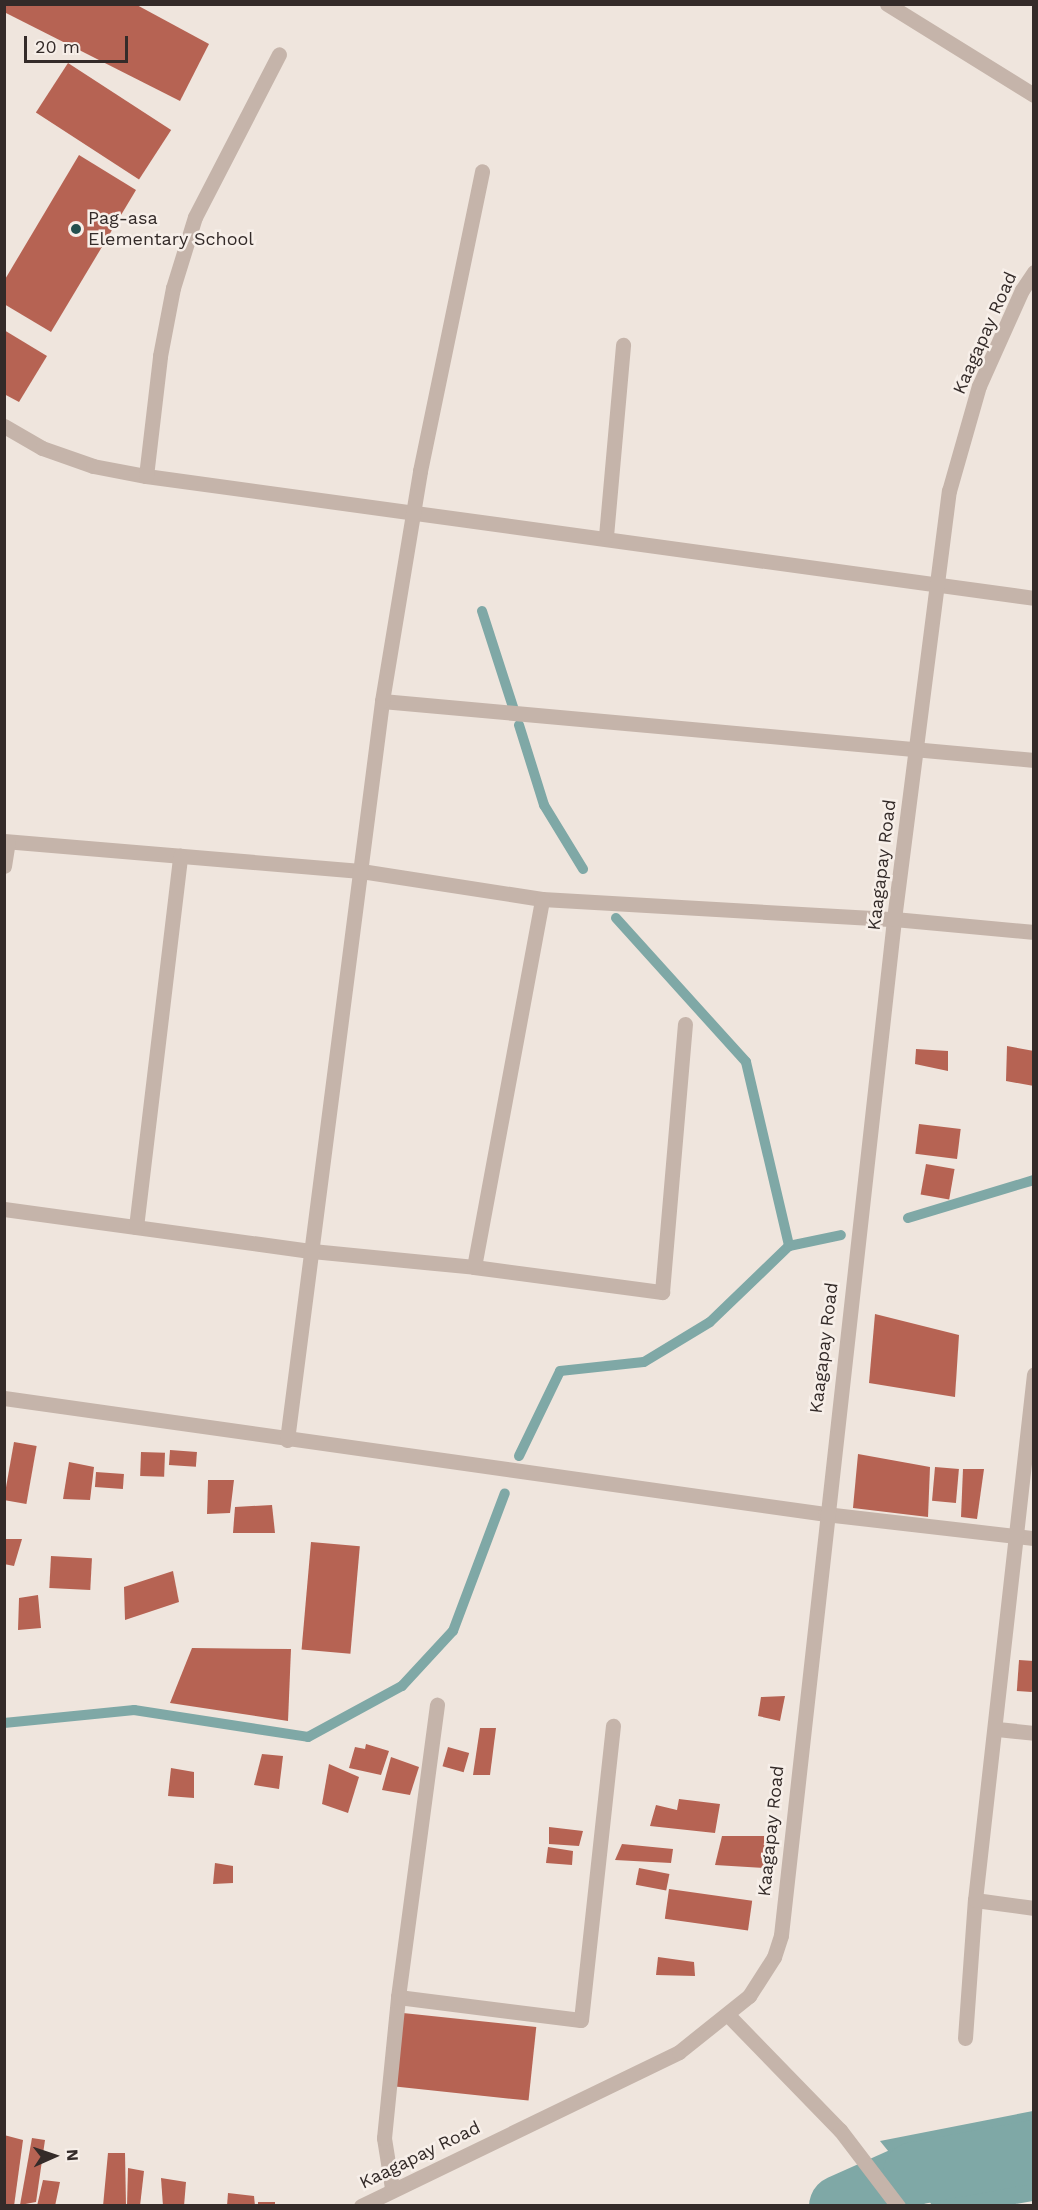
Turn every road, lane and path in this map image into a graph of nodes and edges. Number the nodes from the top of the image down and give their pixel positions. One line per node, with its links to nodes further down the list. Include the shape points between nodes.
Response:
1 (887, 4): 3 (street)
2 (279, 54): 8 (street, via 195,217 173,288 160,356)
3 (1034, 95)
4 (482, 171): 9 (street)
5 (1034, 272): 11 (street, Kaagapay Road, via 979,386 949,491)
6 (623, 345): 10 (street)
7 (4, 426): 8 (street, via 42,448 93,466)
8 (146, 476): 9 (street)
9 (412, 514): 10 (street); 13 (street)
10 (606, 536): 11 (street)
11 (935, 586): 12 (street); 14 (street, Kaagapay Road)
12 (1034, 598)
13 (382, 701): 14 (street); 19 (street)
14 (916, 751): 15 (street); 21 (street, Kaagapay Road)
15 (1034, 760)
16 (6, 841): 17 (street); 18 (street)
17 (180, 856): 19 (street); 25 (street)
18 (4, 866)
19 (361, 871): 20 (street); 26 (street)
20 (542, 899): 21 (street); 27 (street)
21 (894, 919): 22 (street); 31 (street, Kaagapay Road)
22 (1034, 932)
23 (685, 1024): 27 (street, via 662,1292)
24 (4, 1209): 25 (street)
25 (136, 1227): 26 (street)
26 (312, 1251): 27 (street); 30 (street)
27 (474, 1267)
28 (1034, 1374): 32 (street)
29 (4, 1398): 30 (street)
30 (287, 1440): 31 (street)
31 (825, 1514): 32 (street); 41 (street, Kaagapay Road, via 781,1935 762,1979)
32 (1014, 1536): 33 (street); 36 (street)
33 (1034, 1538)
34 (437, 1705): 40 (street)
35 (613, 1726): 40 (street, via 581,2020)
36 (997, 1729): 37 (street); 38 (street)
37 (1034, 1733)
38 (975, 1900): 39 (street); 42 (street)
39 (1034, 1908)
40 (398, 1997): 43 (street, via 384,2138)
41 (728, 2015): 43 (street, Kaagapay Road, via 679,2052 646,2070); 45 (street, via 840,2130)
42 (965, 2038)
43 (392, 2188): 44 (street, Kaagapay Road)
44 (361, 2205)
45 (898, 2205)

